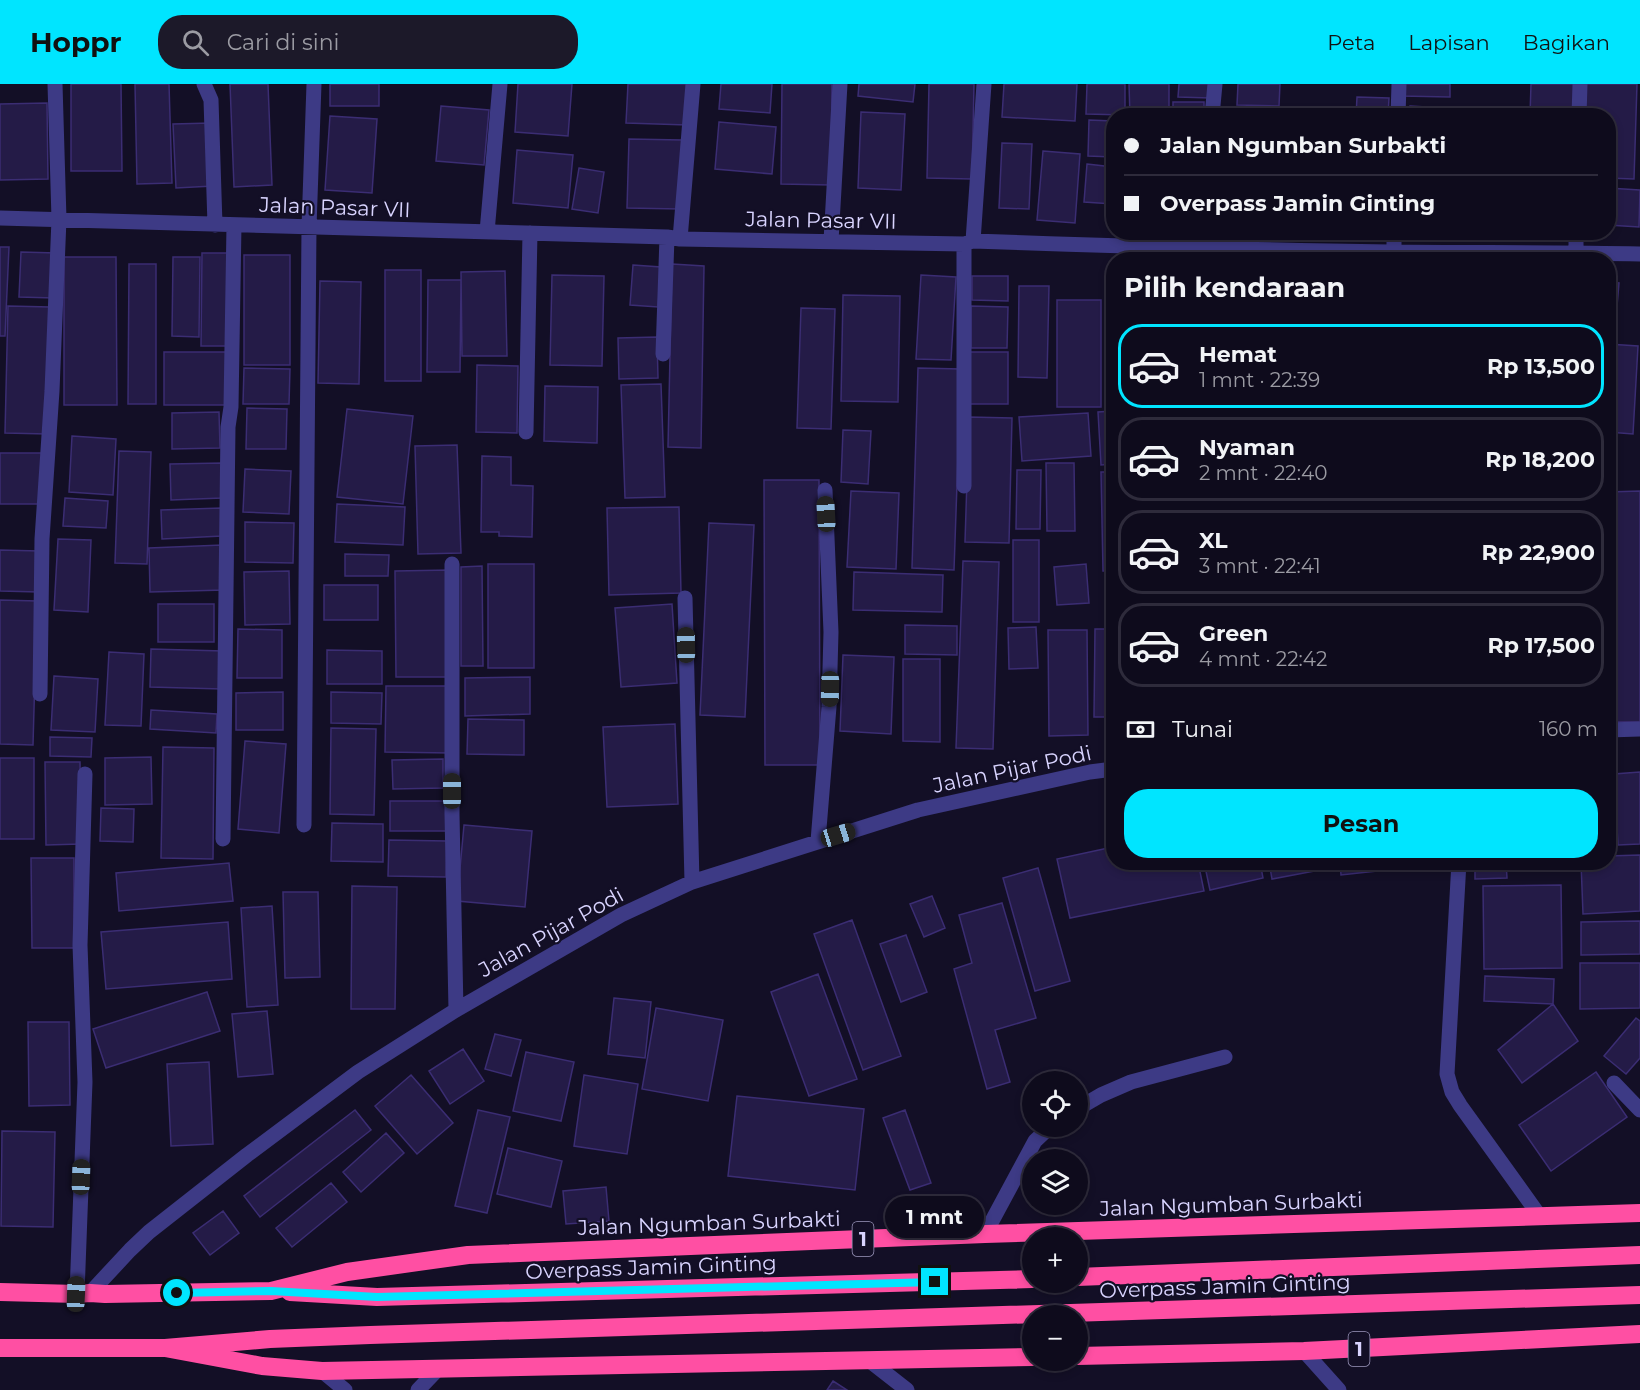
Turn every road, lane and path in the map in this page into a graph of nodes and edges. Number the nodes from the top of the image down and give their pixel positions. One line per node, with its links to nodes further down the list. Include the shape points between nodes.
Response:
1 (56, 84): 15 (street)
2 (204, 84): 16 (street, via 211,100)
3 (314, 84): 18 (street)
4 (500, 84): 19 (street)
5 (693, 84): 21 (street)
6 (840, 84): 25 (street)
7 (984, 84): 26 (street)
8 (1215, 84): 11 (street)
9 (1399, 84): 12 (street)
10 (1580, 84): 13 (street)
11 (1213, 108)
12 (1398, 108)
13 (1579, 108)
14 (0, 218): 15 (street, Jalan Pasar VII)
15 (60, 219): 16 (street, Jalan Pasar VII); 38 (street, via 42,539)
16 (215, 225): 17 (street, Jalan Pasar VII)
17 (234, 225): 18 (street, Jalan Pasar VII); 44 (street)
18 (309, 226): 19 (street, Jalan Pasar VII); 43 (street)
19 (487, 232): 20 (street, Jalan Pasar VII)
20 (530, 233): 21 (street, Jalan Pasar VII); 33 (street)
21 (674, 238): 25 (street, Jalan Pasar VII); 32 (street)
22 (1202, 240): 27 (street)
23 (1395, 240): 28 (street)
24 (1576, 240): 29 (street)
25 (831, 241): 26 (street, Jalan Pasar VII)
26 (969, 243): 27 (street, Jalan Pasar VII); 34 (street)
27 (1201, 249): 28 (street, Jalan Pasar VII)
28 (1394, 252): 29 (street, Jalan Pasar VII)
29 (1576, 252)
30 (1616, 253): 31 (street, Jalan Pasar VII)
31 (1640, 254)
32 (663, 354)
33 (526, 432)
34 (964, 486)
35 (825, 490): 45 (street, via 831,643)
36 (452, 564): 48 (street)
37 (685, 598): 47 (street)
38 (40, 694)
39 (1640, 729): 40 (street)
40 (1616, 730)
41 (1106, 770): 45 (street, Jalan Pijar Podi, via 918,810)
42 (85, 774): 62 (street, via 80,945 85,1082)
43 (304, 825)
44 (223, 839)
45 (819, 841): 47 (street, Jalan Pijar Podi)
46 (1459, 870): 55 (street, via 1447,1074 1452,1092)
47 (692, 882): 48 (street, Jalan Pijar Podi, via 621,915)
48 (456, 1010): 62 (street, Jalan Pijar Podi, via 357,1072 247,1155 149,1232)
49 (1225, 1057): 51 (street, via 1131,1082)
50 (1614, 1083): 52 (street)
51 (1088, 1103)
52 (1640, 1110)
53 (1039, 1137): 56 (street)
54 (1640, 1213): 55 (highway, Jalan Ngumban Surbakti / 1)
55 (1539, 1215): 56 (highway, Jalan Ngumban Surbakti / 1)
56 (985, 1234): 60 (highway, Jalan Ngumban Surbakti / 1, via 468,1255 347,1272)
57 (1640, 1255): 58 (highway, Overpass Jamin Ginting)
58 (1088, 1277)
59 (1022, 1279): 60 (highway, Overpass Jamin Ginting / 1, via 377,1297)
60 (280, 1291): 62 (highway, Jalan Ngumban Surbakti / 1)
61 (0, 1292): 62 (highway, Jalan Ngumban Surbakti / 1)
62 (83, 1294)
63 (1640, 1295): 66 (highway, Overpass Jamin Ginting / 1, via 270,1339)
64 (1640, 1334): 67 (highway, 1)
65 (0, 1348): 66 (highway, 1)
66 (165, 1348): 72 (highway, 1, via 262,1366)
67 (1304, 1351): 68 (highway, 1); 76 (street)
68 (1088, 1356)
69 (1022, 1357): 70 (highway, 1)
70 (870, 1361): 71 (highway, 1); 75 (street)
71 (438, 1369): 72 (highway, 1); 74 (street)
72 (322, 1371): 73 (street)
73 (345, 1390)
74 (418, 1390)
75 (907, 1390)
76 (1339, 1390)

